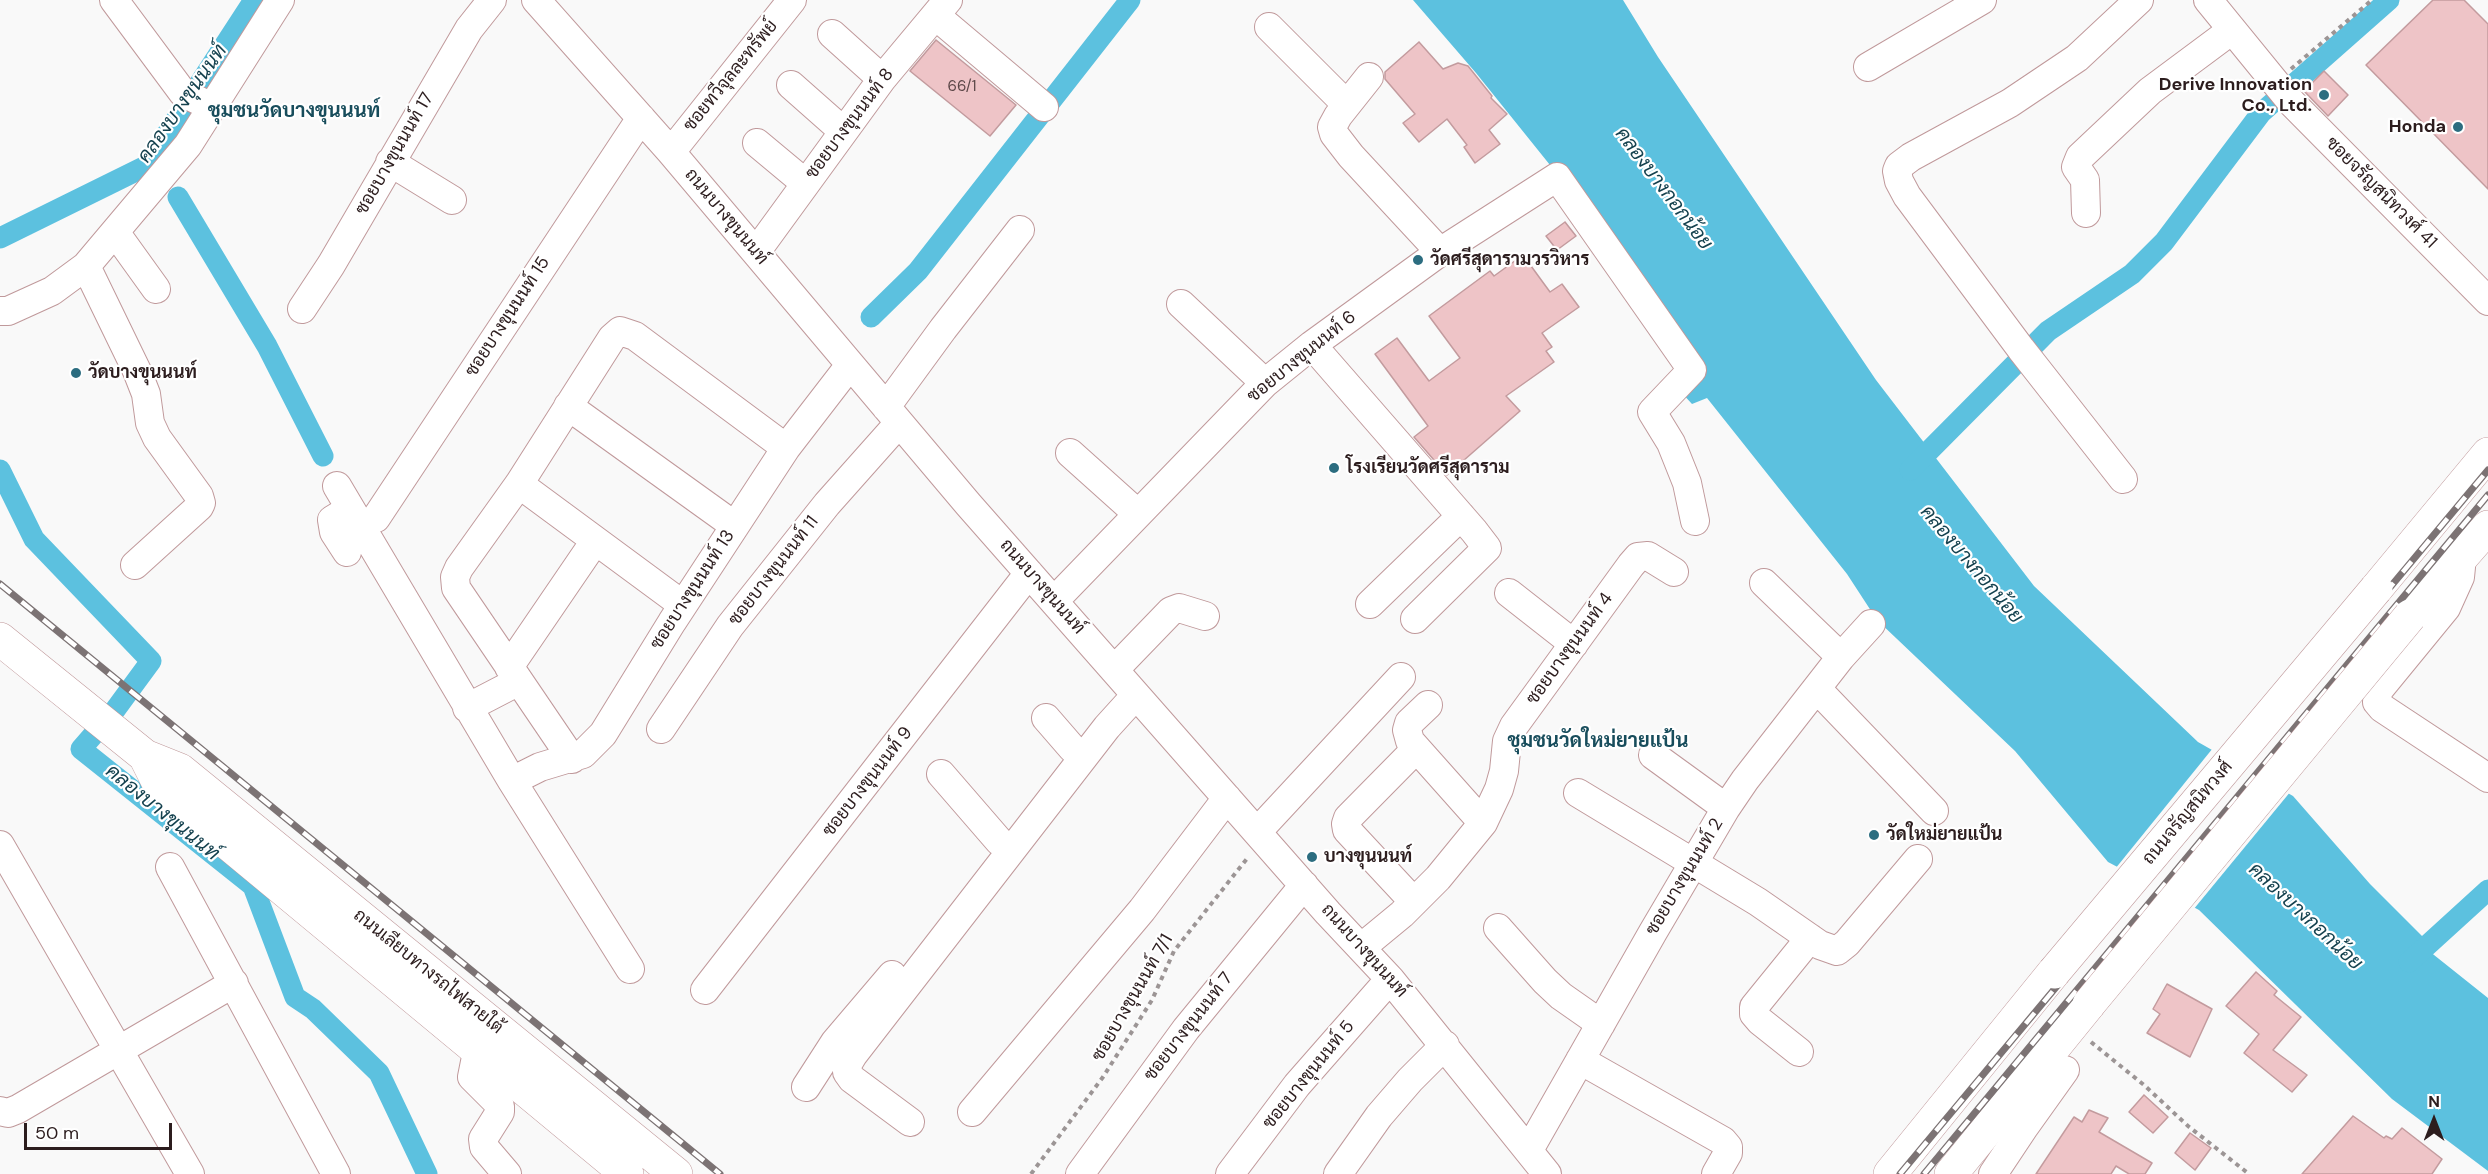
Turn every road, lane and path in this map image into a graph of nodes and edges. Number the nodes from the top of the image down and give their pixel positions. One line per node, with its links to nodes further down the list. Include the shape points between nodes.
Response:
1 (114, 0): 20 (street, via 183,93)
2 (280, 0): 20 (street)
3 (492, 0): 26 (street, ซอยบางขุนนนท์ 17, via 469,29)
4 (536, 0): 22 (street, ถนนบางขุนนนท์)
5 (792, 0): 25 (street, ซอยทวีจุลละทรัพย์)
6 (1982, 0): 14 (street)
7 (2139, 0): 48 (street, via 2077,58 2010,103 1911,157 1897,171 1907,196)
8 (2208, 0): 12 (street, ซอยจรัญสนิทวงศ์ 41)
9 (2372, 0): 18 (path)
10 (942, 8): 16 (street, ซอยบางขุนนนท์ 8); 21 (street)
11 (1269, 27): 19 (street)
12 (2232, 30): 18 (street, ซอยจรัญสนิทวงศ์ 41); 29 (street, via 2150,91 2080,157 2076,167 2085,180)
13 (832, 34): 16 (street)
14 (1868, 67)
15 (1369, 77): 19 (street)
16 (882, 79): 23 (street, ซอยบางขุนนนท์ 8)
17 (791, 85): 23 (street)
18 (2283, 93): 36 (street, ซอยจรัญสนิทวงศ์ 41)
19 (1346, 104): 33 (street, via 1332,127 1334,134)
20 (212, 107): 31 (street, via 188,145)
21 (1044, 107)
22 (641, 118): 25 (street, ถนนบางขุนนนท์); 76 (street, ซอยบางขุนนนท์ 15, via 351,528)
23 (843, 131): 27 (street, ซอยบางขุนนนท์ 8)
24 (757, 143): 27 (street)
25 (671, 152): 32 (street, ถนนบางขุนนนท์)
26 (390, 162): 28 (street); 38 (street, ซอยบางขุนนนท์ 17)
27 (804, 183): 32 (street, ซอยบางขุนนนท์ 8)
28 (452, 200)
29 (2086, 213)
30 (1020, 230): 44 (street, ซอยบางขุนนนท์ 11, via 943,329)
31 (115, 232): 34 (street); 35 (street)
32 (756, 252): 41 (street, ถนนบางขุนนนท์)
33 (1440, 252): 40 (street, ซอยบางขุนนนท์ 6); 52 (street, ซอยบางขุนนนท์ 6, via 1557,177 1692,370 1652,412 1671,443 1687,483)
34 (86, 266): 39 (street, via 52,291 8,311); 57 (street, via 146,394 150,423 157,438 201,503)
35 (156, 289)
36 (2488, 301)
37 (1181, 304): 42 (street)
38 (302, 309)
39 (0, 310)
40 (1311, 345): 42 (street, ซอยบางขุนนนท์ 6); 51 (street)
41 (850, 365): 44 (street, ถนนบางขุนนนท์); 45 (street, ซอยบางขุนนนท์ 13)
42 (1265, 383): 50 (street, ซอยบางขุนนนท์ 6)
43 (568, 406): 45 (street, via 615,333 625,332 696,379); 49 (street); 53 (street)
44 (892, 415): 59 (street, ถนนบางขุนนนท์); 78 (street, ซอยบางขุนนนท์ 11, via 730,626)
45 (786, 448): 53 (street, ซอยบางขุนนนท์ 13)
46 (1071, 453): 50 (street)
47 (2488, 454): 132 (main road, ถนนจรัญสนิทวงศ์, bridge)
48 (2123, 478)
49 (519, 484): 55 (street); 71 (street, via 455,578 456,588)
50 (1138, 514): 62 (street, ซอยบางขุนนนท์ 6)
51 (1461, 516): 63 (street); 66 (street, via 1487,548)
52 (1695, 521)
53 (735, 526): 64 (street, ซอยบางขุนนนท์ 13)
54 (2488, 527): 56 (main road)
55 (595, 541): 64 (street); 71 (street)
56 (2462, 557): 84 (street, via 2460,577 2446,608 2378,691 2377,702); 107 (main road, bridge, via 2410,616)
57 (135, 565)
58 (1674, 572): 69 (street, ซอยบางขุนนนท์ 4, via 1648,556 1638,556)
59 (1029, 573): 62 (street, ถนนบางขุนนนท์); 106 (street, ซอยบางขุนนนท์ 9)
60 (1764, 583): 70 (street)
61 (1509, 593): 69 (street)
62 (1054, 601): 73 (street, ถนนบางขุนนนท์)
63 (1370, 604)
64 (682, 605): 82 (street, ซอยบางขุนนนท์ 13, via 603,734 583,754)
65 (1205, 616): 73 (street, via 1179,608 1171,610)
66 (1414, 619)
67 (1871, 624): 70 (street, ซอยบางขุนนนท์ 2)
68 (0, 639): 85 (main road)
69 (1574, 644): 91 (street, ซอยบางขุนนนท์ 4, via 1514,726 1507,741 1499,789)
70 (1841, 657): 74 (street, ซอยบางขุนนนท์ 2)
71 (514, 674): 76 (street); 82 (street)
72 (1401, 677): 92 (street)
73 (1125, 683): 79 (street); 88 (street, ถนนบางขุนนนท์); 119 (street, via 1107,727 847,1065 852,1079)
74 (1816, 689): 89 (street, ซอยบางขุนนนท์ 2); 90 (street)
75 (1428, 705): 80 (street, via 1407,730)
76 (468, 708): 86 (street)
77 (1046, 718): 79 (street)
78 (661, 729)
79 (1072, 748): 93 (street)
80 (1416, 749): 91 (street); 99 (street, via 1346,824 1347,830)
81 (1653, 755): 89 (street)
82 (572, 759): 86 (street, ซอยบางขุนนนท์ 13, via 540,767)
83 (941, 774): 93 (street)
84 (2488, 778)
85 (171, 779): 112 (main road, ถนนเลียบทางรถไฟสายใต้); 125 (main road, ถนนเลียบทางรถไฟสายใต้)
86 (512, 782): 103 (street)
87 (1578, 793): 96 (street)
88 (1227, 798): 92 (street, ถนนบางขุนนนท์); 117 (street, via 1142,910)
89 (1726, 808): 96 (street, ซอยบางขุนนนท์ 2)
90 (1934, 811)
91 (1483, 823): 99 (street, ซอยบางขุนนนท์ 4)
92 (1260, 836): 98 (street, ถนนบางขุนนนท์); 126 (path, ซอยบางขุนนนท์ 7/1, via 1174,951 1152,1000 1115,1058)
93 (999, 841): 115 (street, via 958,896 835,1042)
94 (0, 845): 110 (street)
95 (1918, 859): 101 (street, via 1842,948 1831,950)
96 (1693, 862): 101 (street); 108 (street, ซอยบางขุนนนท์ 2)
97 (170, 867): 105 (street)
98 (1304, 885): 102 (street, ถนนบางขุนนนท์); 127 (street, ซอยบางขุนนนท์ 7, via 1186,1029)
99 (1414, 902): 102 (street, ซอยบางขุนนนท์ 4)
100 (1498, 928): 108 (street, via 1561,996)
101 (1810, 938): 111 (street, via 1754,1007 1760,1022)
102 (1362, 948): 104 (street, ถนนบางขุนนนท์)
103 (630, 969)
104 (1390, 979): 109 (street, ถนนบางขุนนนท์); 128 (street, ซอยบางขุนนนท์ 5, via 1297,1085)
105 (234, 984): 110 (street); 122 (street)
106 (705, 990)
107 (2085, 1020): 118 (main road); 135 (path, via 2144,1085)
108 (1601, 1024): 113 (street, ซอยบางขุนนนท์ 2)
109 (1445, 1045): 120 (street, ถนนบางขุนนนท์); 129 (street, via 1379,1116)
110 (119, 1051): 116 (street, via 18,1109); 121 (street)
111 (1799, 1052)
112 (483, 1055): 123 (street, via 476,1062 472,1077 500,1106 483,1139 484,1147); 124 (main road, ถนนเลียบทางรถไฟสายใต้)
113 (1580, 1060): 120 (street, ซอยบางขุนนนท์ 2); 131 (street, via 1724,1141 1728,1154)
114 (2065, 1070): 118 (street)
115 (806, 1087)
116 (0, 1112)
117 (972, 1112)
118 (2015, 1117): 133 (main road); 134 (street)
119 (910, 1122)
120 (1529, 1150): 130 (street, ถนนบางขุนนนท์)
121 (190, 1174)
122 (336, 1174)
123 (507, 1174)
124 (627, 1174)
125 (676, 1174)
126 (1031, 1174)
127 (1080, 1174)
128 (1230, 1174)
129 (1338, 1174)
130 (1547, 1174)
131 (1716, 1174)
132 (1890, 1174)
133 (1952, 1174)
134 (1993, 1174)
135 (2249, 1174)

